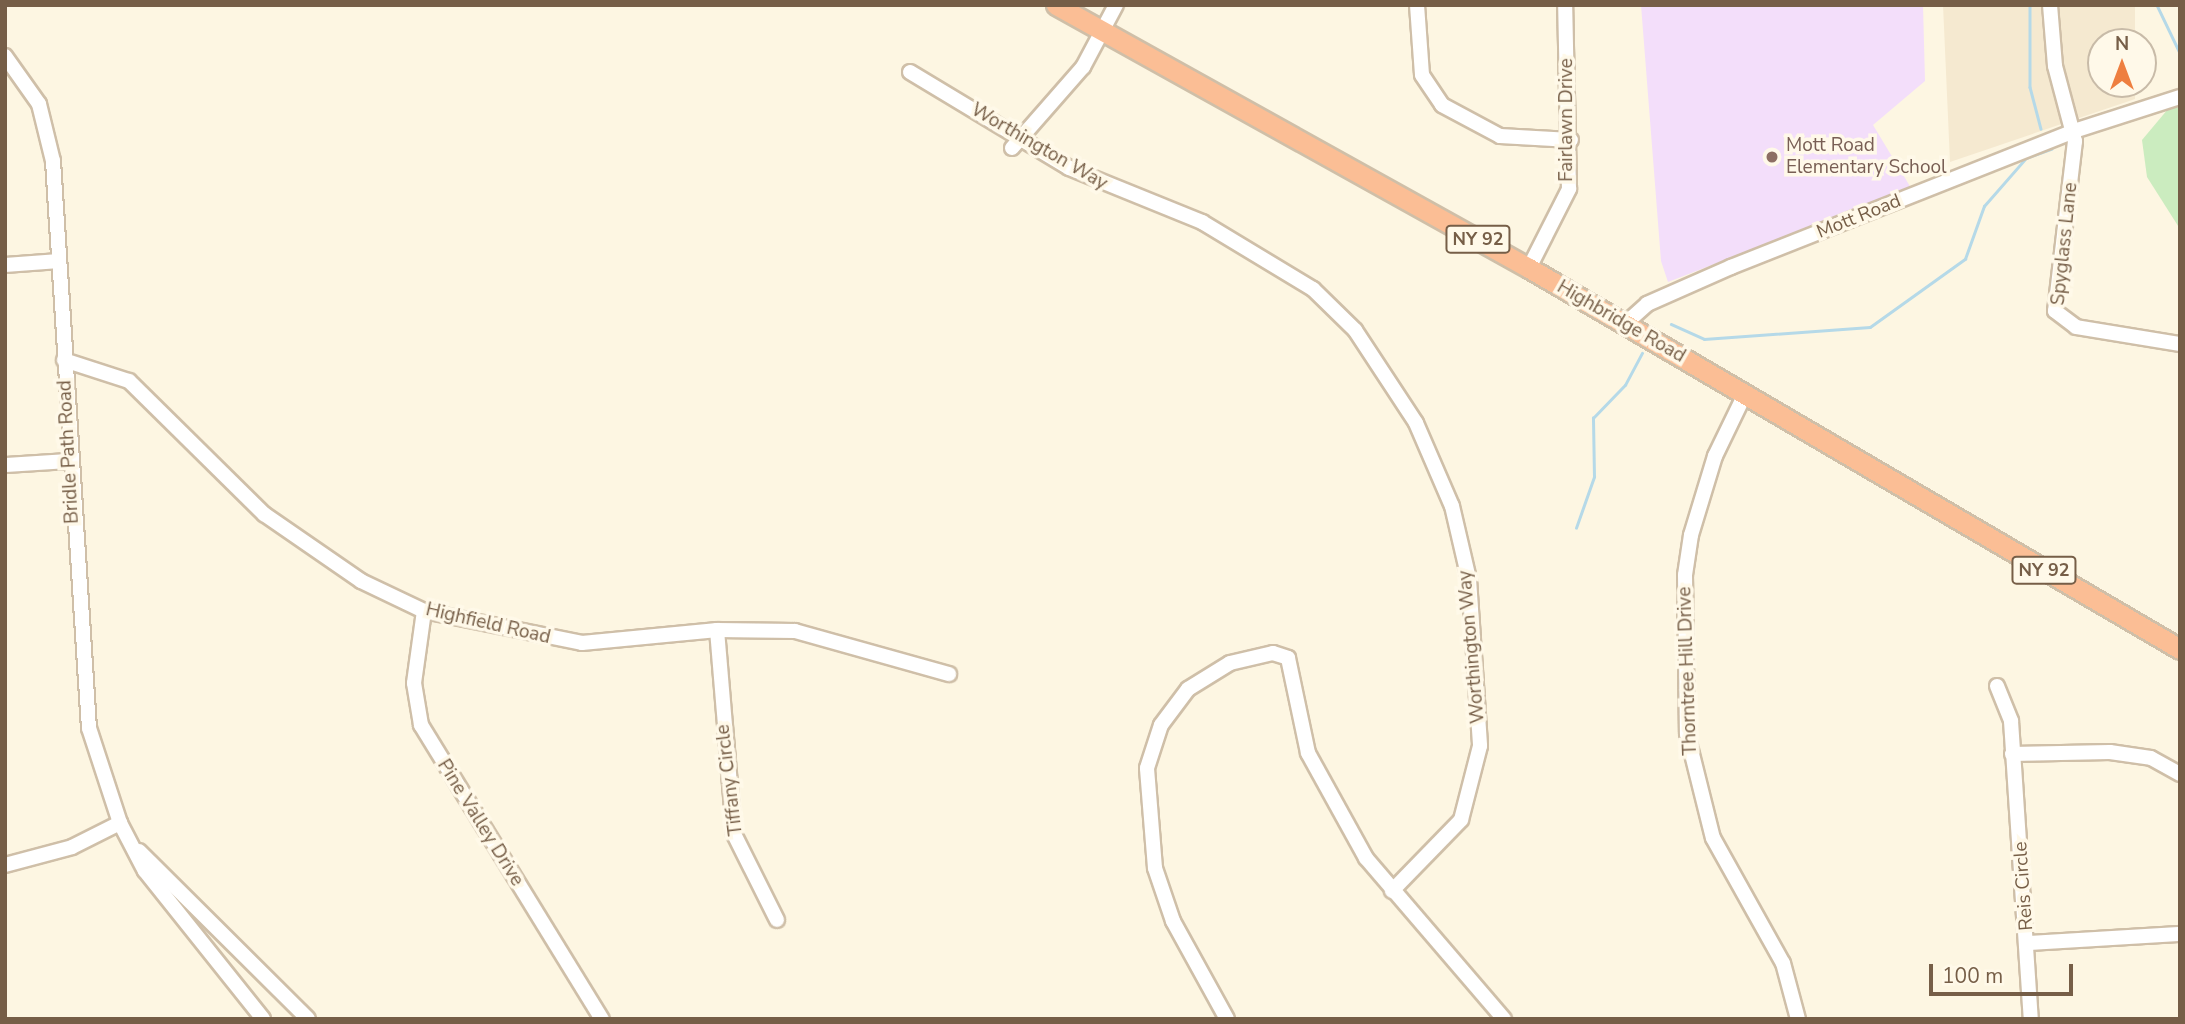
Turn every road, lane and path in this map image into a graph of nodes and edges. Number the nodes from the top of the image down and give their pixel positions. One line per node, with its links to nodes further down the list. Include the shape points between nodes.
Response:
1 (1056, 5): 6 (highway, Highbridge Road / NY 92)
2 (1116, 5): 6 (street)
3 (1417, 5): 11 (street, via 1422,75 1442,105 1500,136)
4 (1565, 5): 11 (street, Fairlawn Drive)
5 (2050, 5): 10 (street, via 2059,86)
6 (1102, 31): 12 (street, via 1083,67); 15 (highway, Highbridge Road / NY 92)
7 (5, 56): 13 (street, Bridle Path Road, via 27,83 48,128)
8 (910, 72): 12 (street, Worthington Way)
9 (2180, 97): 10 (street, Mott Road)
10 (2074, 131): 16 (street, Mott Road, via 1670,293); 17 (street, Spyglass Lane, via 2055,311 2076,327)
11 (1571, 139): 15 (street, Fairlawn Drive, via 1569,189)
12 (1016, 143): 32 (street, Worthington Way, via 1095,182 1202,222 1313,289 1382,367 1438,466 1469,579 1478,765 1461,820)
13 (59, 261): 14 (street); 18 (street, Bridle Path Road)
14 (5, 265)
15 (1528, 268): 16 (highway, Highbridge Road / NY 92)
16 (1625, 324): 19 (highway, Highbridge Road / NY 92)
17 (2180, 344)
18 (64, 360): 20 (street, Bridle Path Road); 22 (street, Highfield Road, via 130,381 264,513 361,581)
19 (1745, 394): 24 (highway, Highbridge Road / NY 92); 41 (street, Thorntree Hill Drive, via 1715,456 1691,535 1685,575 1687,734 1713,838 1772,938)
20 (69, 461): 21 (street); 29 (street, Bridle Path Road, via 85,706)
21 (5, 465)
22 (424, 611): 23 (street, Highfield Road, via 582,643); 38 (street, Pine Valley Drive, via 414,683 421,725)
23 (717, 630): 25 (street, Highfield Road, via 794,631); 33 (street, Tiffany Circle, via 732,822)
24 (2180, 649)
25 (948, 674)
26 (1997, 686): 27 (street, Reis Circle, via 2007,703)
27 (2012, 754): 28 (street, via 2118,753 2151,758); 35 (street, Reis Circle)
28 (2180, 774)
29 (120, 823): 30 (street, Bridle Path Road); 31 (street, via 72,847)
30 (139, 851): 36 (street, Bridle Path Road, via 187,929); 37 (street, Bridle Path Road)
31 (5, 865)
32 (1392, 891): 39 (street, via 1341,817 1308,753 1288,658 1273,653 1230,663 1188,689 1161,725 1147,768 1155,868 1173,922); 40 (street)
33 (777, 920)
34 (2180, 934): 35 (street)
35 (2028, 943): 42 (street, Reis Circle)
36 (263, 1019)
37 (308, 1019)
38 (602, 1019)
39 (1227, 1019)
40 (1504, 1019)
41 (1798, 1019)
42 (2031, 1019)

